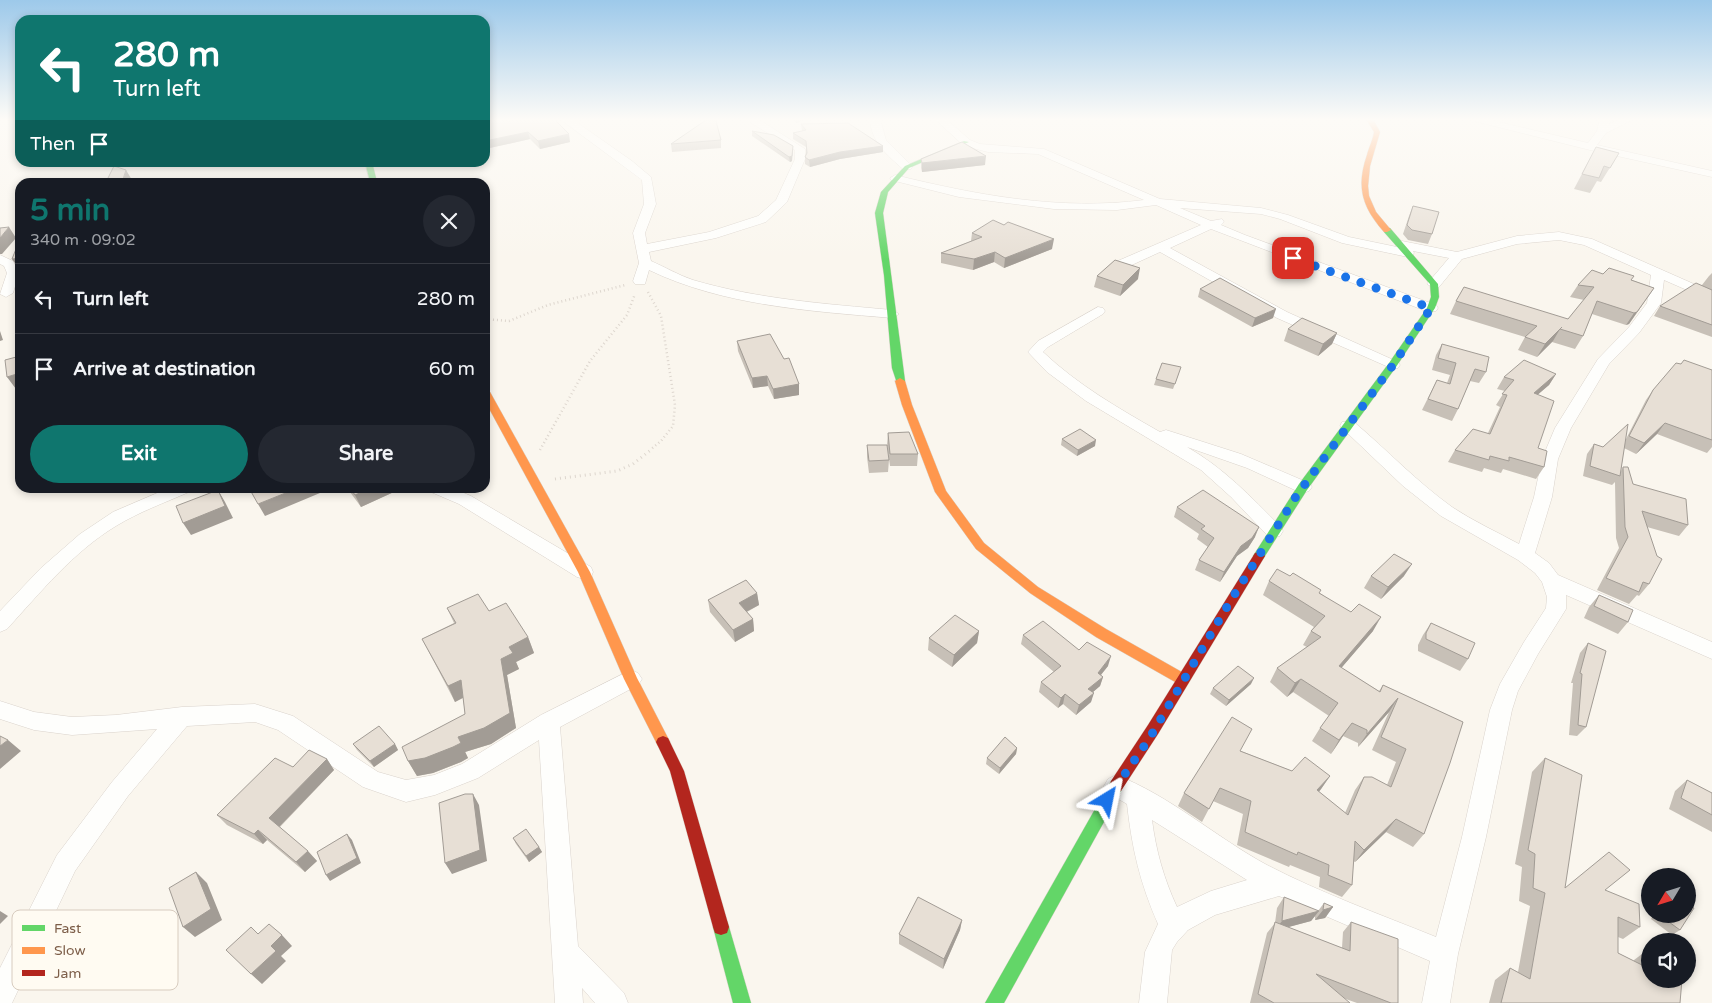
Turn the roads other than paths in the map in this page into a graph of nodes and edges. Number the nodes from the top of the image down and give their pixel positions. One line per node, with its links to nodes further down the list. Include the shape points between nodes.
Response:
1 (631, 166): 15 (street, via 647,179 650,204 639,233)
2 (797, 166): 15 (street, via 781,202 762,218)
3 (910, 166): 7 (street)
4 (1074, 166): 10 (street)
5 (1367, 166): 14 (street, via 1364,193 1369,208)
6 (1675, 166): 8 (street)
7 (907, 167): 9 (street)
8 (1712, 174)
9 (896, 178): 10 (street, via 959,194 1026,203 1090,207); 27 (street, via 885,192 879,213)
10 (1156, 202): 11 (street); 12 (street)
11 (1243, 210): 12 (street); 14 (street, via 1284,217 1346,240)
12 (1211, 225): 13 (street); 25 (street)
13 (1162, 248): 19 (street); 28 (street, via 1282,315)
14 (1405, 249): 16 (street); 22 (street)
15 (644, 256): 21 (street); 27 (street, via 692,284 720,291)
16 (1458, 256): 20 (street, via 1509,242 1559,236 1588,242); 22 (street)
17 (15, 257): 18 (street)
18 (0, 260): 23 (street, via 9,264 13,272)
19 (1118, 266)
20 (1658, 274): 24 (street); 36 (street, via 1654,303 1603,362 1563,428 1550,459 1543,497)
21 (640, 281)
22 (1434, 284): 25 (street, via 1435,297)
23 (9, 293)
24 (1712, 297)
25 (1431, 308): 28 (street)
26 (1098, 311): 31 (street, via 1035,352 1091,397)
27 (892, 314): 42 (street, via 897,368 908,405 941,492 980,546 1034,590)
28 (1393, 365): 30 (street)
29 (490, 401): 37 (street)
30 (1348, 426): 32 (street); 36 (street, via 1447,512)
31 (1146, 430): 32 (street, via 1212,448); 35 (street, via 1224,479)
32 (1303, 487): 35 (street)
33 (172, 493): 39 (street, via 101,528 35,586)
34 (449, 493): 37 (street)
35 (1274, 531): 42 (street)
36 (1525, 555): 38 (street)
37 (584, 572): 41 (street)
38 (1551, 580): 40 (street); 52 (street, via 1557,597 1556,609 1508,690 1501,710)
39 (0, 624)
40 (1712, 651)
41 (631, 679): 45 (street); 57 (street, via 677,771)
42 (1182, 679): 46 (street, via 1149,739)
43 (0, 710): 44 (street, via 34,721 72,726)
44 (182, 716): 45 (street, via 255,713 285,723 371,780 406,791 435,785 470,771); 49 (street, via 120,789 66,863)
45 (549, 722): 51 (street)
46 (1116, 786): 47 (street); 58 (street)
47 (1138, 798): 48 (street); 50 (street, via 1149,867)
48 (1279, 884): 50 (street, via 1197,910); 52 (street)
49 (43, 910)
50 (1172, 926): 59 (street, via 1160,945)
51 (565, 951): 55 (street); 56 (street)
52 (1445, 954): 60 (street)
53 (12, 973): 54 (street)
54 (0, 997)
55 (569, 1003)
56 (614, 1003)
57 (742, 1003)
58 (994, 1003)
59 (1153, 1003)
60 (1436, 1003)

